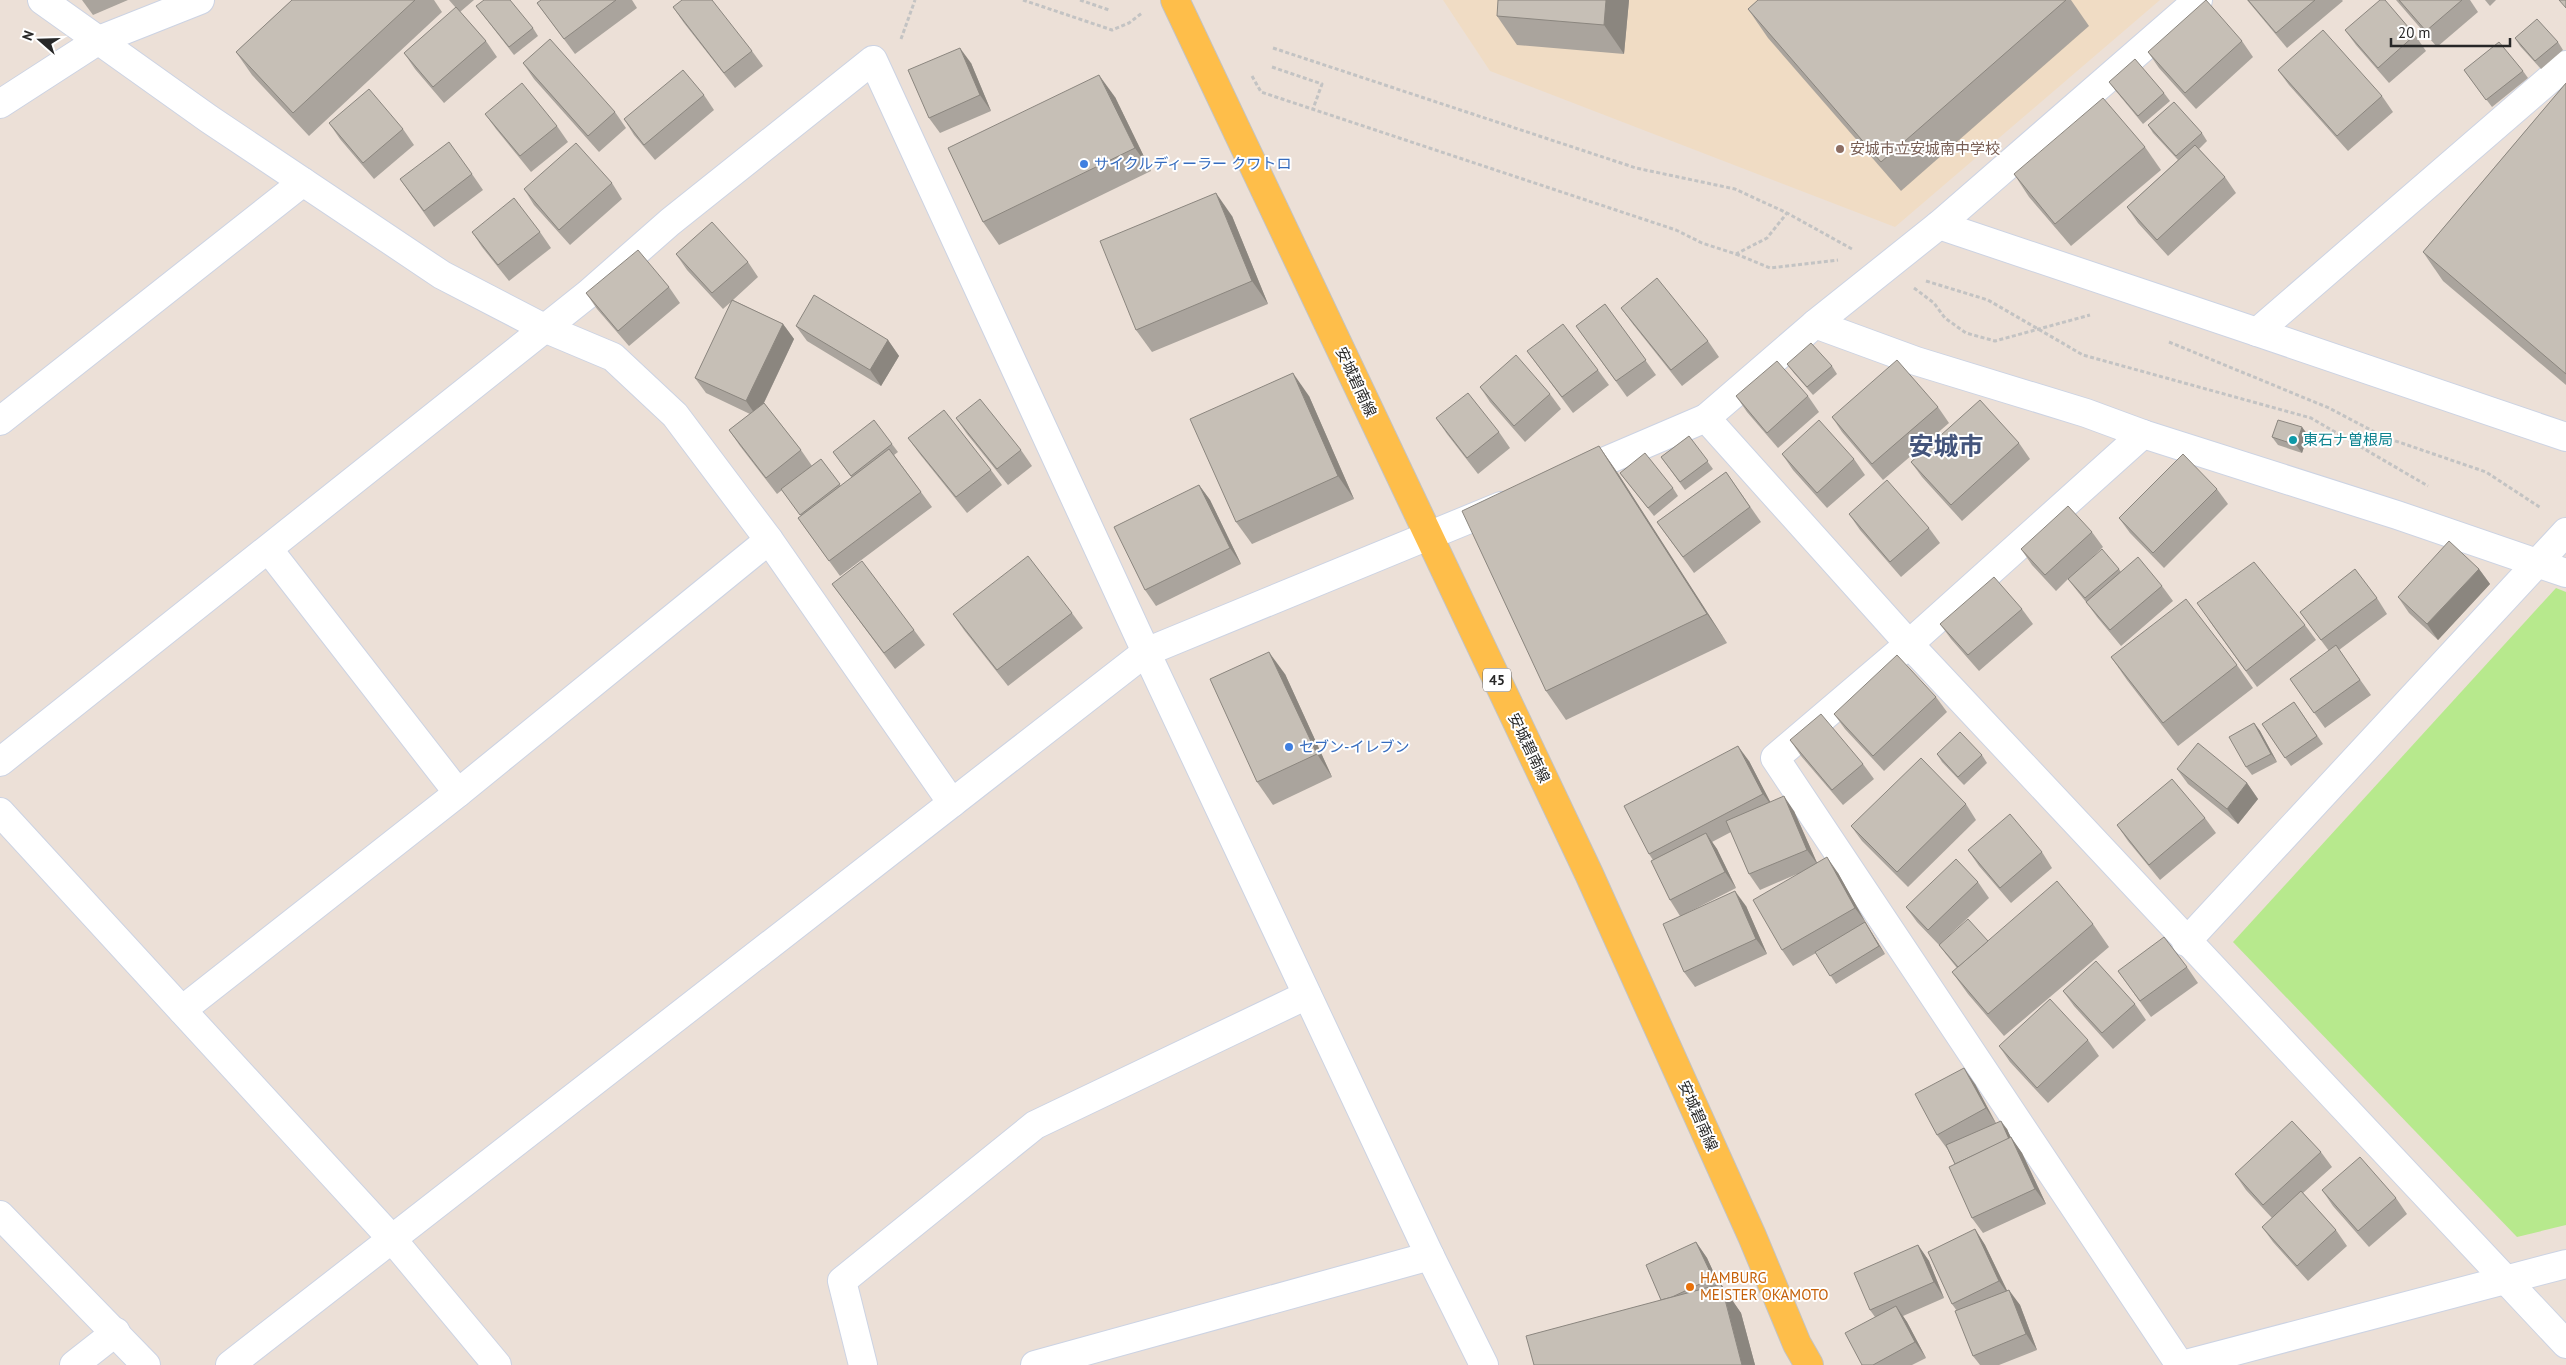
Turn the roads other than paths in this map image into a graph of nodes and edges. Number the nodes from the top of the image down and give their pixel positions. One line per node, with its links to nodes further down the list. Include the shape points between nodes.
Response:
1 (42, 0): 5 (street)
2 (200, 0): 5 (street)
3 (2198, 0): 9 (street)
4 (1180, 10): 20 (main road, 安城碧南線 / 45)
5 (99, 40): 7 (street); 8 (street)
6 (2566, 65): 12 (street)
7 (0, 104)
8 (303, 182): 11 (street, via 442,275); 14 (street)
9 (1939, 225): 10 (street); 12 (street)
10 (1814, 324): 13 (street); 15 (street, via 1916,361 2086,413)
11 (544, 328): 21 (street, via 613,357 675,415); 22 (street); 26 (street, via 670,222 873,60)
12 (2257, 332): 16 (street)
13 (1706, 418): 17 (street); 25 (street)
14 (0, 421)
15 (2143, 434): 23 (street); 25 (street)
16 (2566, 437)
17 (1554, 483)
18 (1527, 495): 20 (street)
19 (2566, 532): 23 (street)
20 (1428, 537): 26 (street); 48 (main road, 安城碧南線 / 45, via 1589,874)
21 (769, 540): 28 (street); 29 (street)
22 (269, 550): 27 (street); 28 (street)
23 (2538, 563): 24 (street); 31 (street)
24 (2566, 573)
25 (1909, 644): 31 (street); 49 (street, via 1775,758)
26 (1146, 652): 29 (street); 32 (street)
27 (0, 762)
28 (458, 792): 33 (street)
29 (952, 803): 35 (street)
30 (0, 812): 33 (street)
31 (2186, 942): 38 (street)
32 (1307, 995): 36 (street); 45 (street, via 1035,1125 842,1281)
33 (182, 1010): 35 (street)
34 (0, 1215): 39 (street)
35 (392, 1239): 43 (street); 44 (street)
36 (1430, 1256): 46 (street); 47 (street)
37 (2566, 1264): 38 (street)
38 (2506, 1280): 40 (street); 49 (street)
39 (116, 1332): 41 (street); 42 (street)
40 (2566, 1344)
41 (74, 1365)
42 (146, 1365)
43 (230, 1365)
44 (497, 1365)
45 (863, 1365)
46 (1035, 1365)
47 (1484, 1365)
48 (1809, 1365)
49 (2181, 1365)

